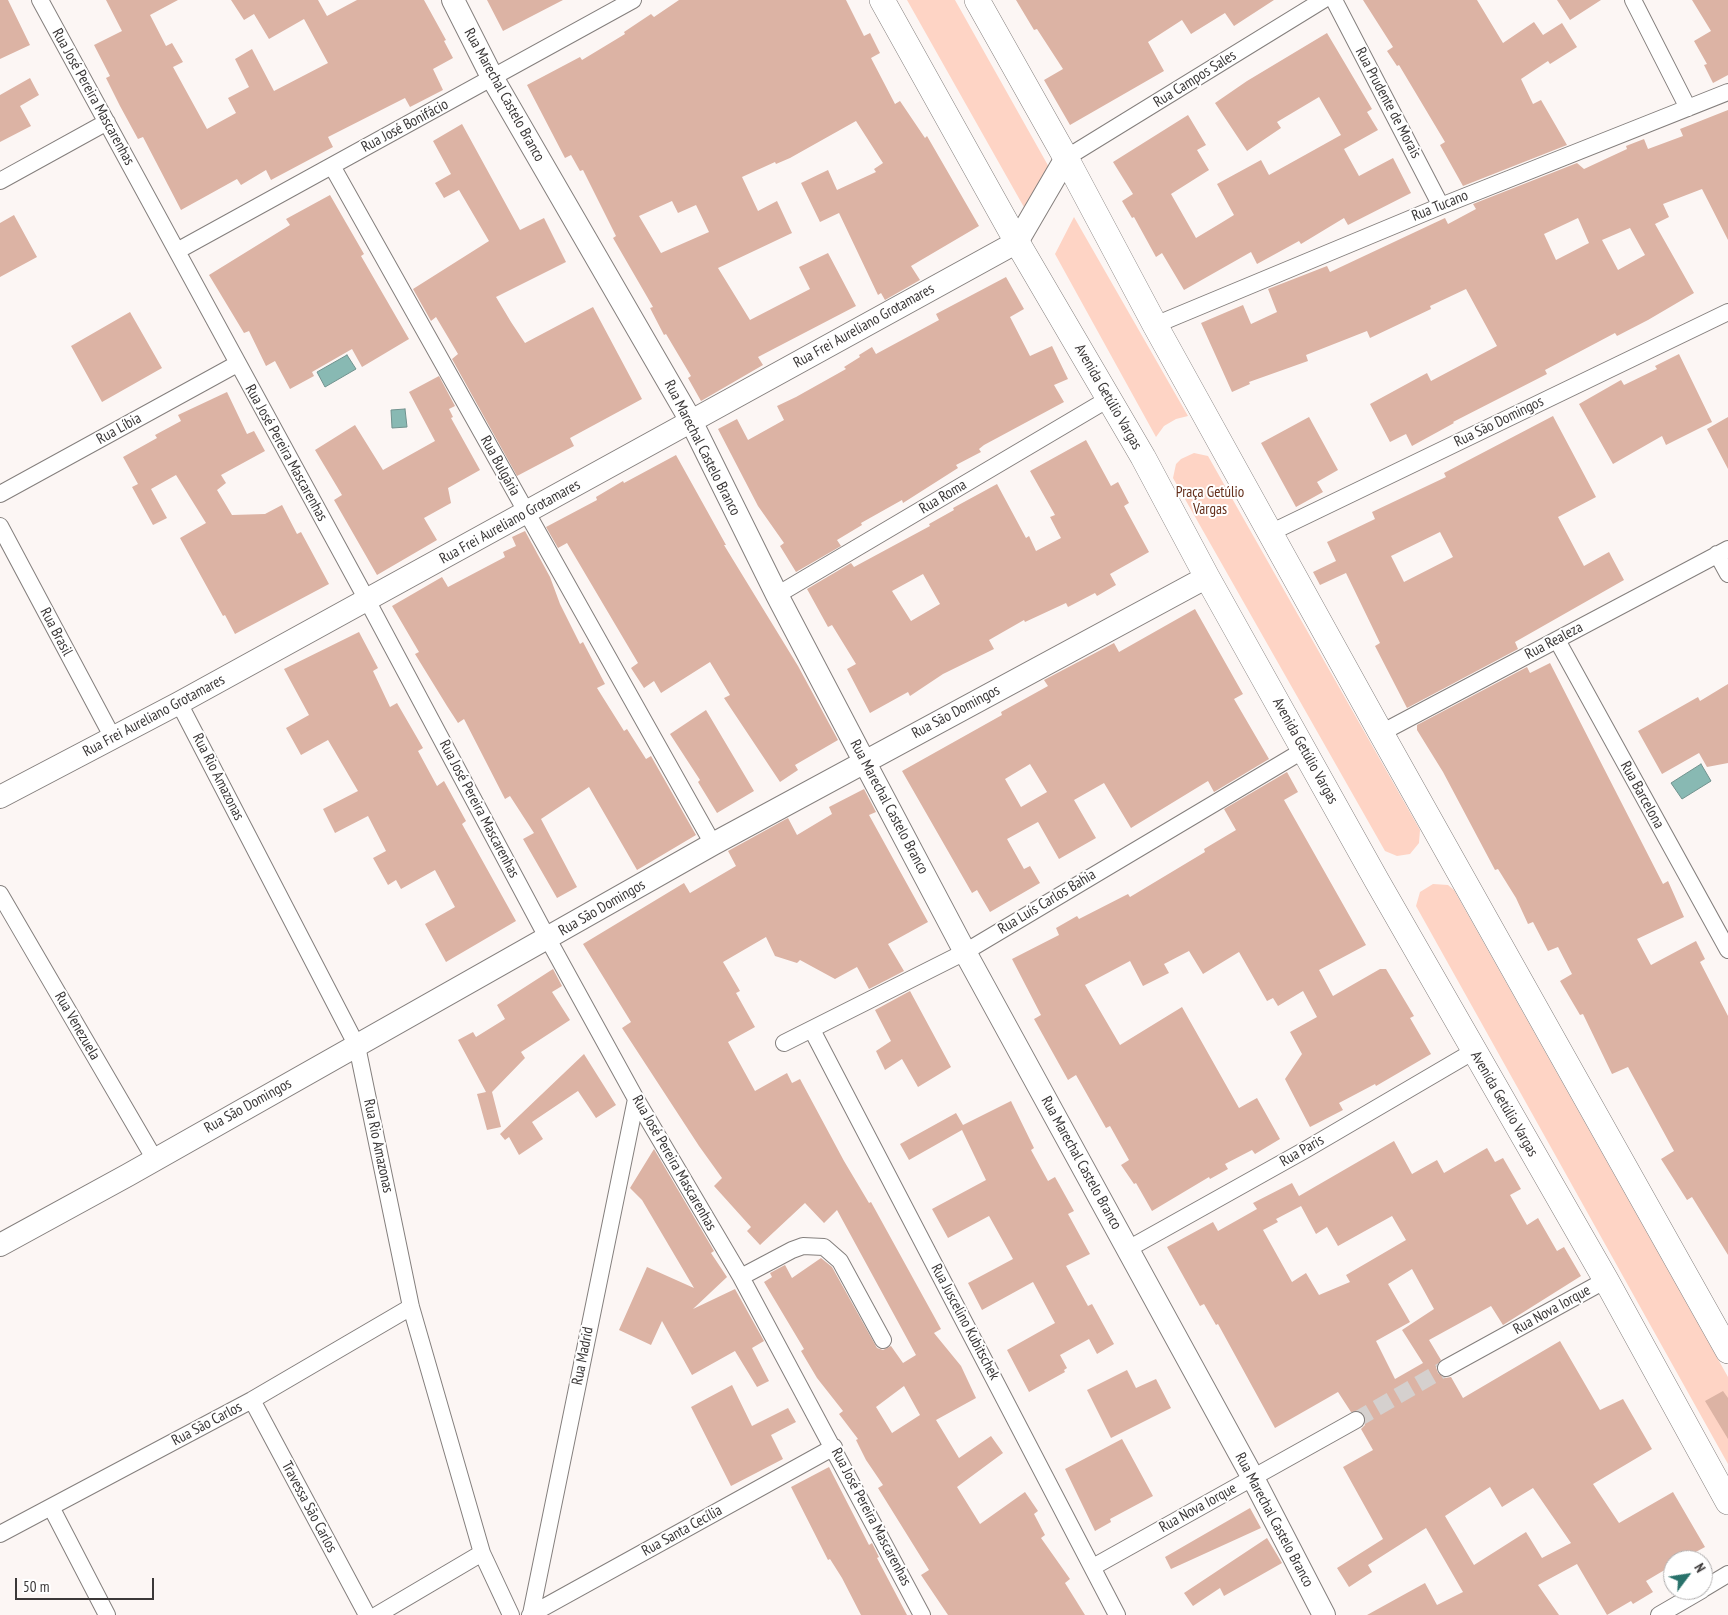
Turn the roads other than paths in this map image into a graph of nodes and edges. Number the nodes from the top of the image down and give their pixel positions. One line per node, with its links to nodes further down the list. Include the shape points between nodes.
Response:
1 (40, 0): 12 (street, Rua José Pereira Mascarenhas)
2 (453, 0): 9 (street, Rua Marechal Castelo Branco)
3 (633, 0): 9 (street, Rua José Bonifácio)
4 (882, 0): 17 (main road, Avenida Getúlio Vargas)
5 (978, 0): 13 (main road)
6 (1323, 0): 13 (street, Rua Campos Sales)
7 (1334, 0): 16 (street, Rua Prudente de Morais)
8 (1633, 0): 11 (street)
9 (493, 79): 14 (street, Rua José Bonifácio); 23 (street, Rua Marechal Castelo Branco)
10 (1728, 92): 11 (street, Rua Tucano)
11 (1688, 108): 16 (street, Rua Tucano)
12 (107, 122): 15 (street); 18 (street, Rua José Pereira Mascarenhas)
13 (1066, 158): 17 (street); 20 (main road)
14 (332, 166): 18 (street, Rua José Bonifácio); 25 (street, Rua Bulgária)
15 (0, 181)
16 (1441, 206): 20 (street, Rua Tucano)
17 (1017, 242): 22 (main road, Avenida Getúlio Vargas); 23 (street, Rua Frei Aureliano Grotamares)
18 (177, 251): 21 (street, Rua José Pereira Mascarenhas)
19 (1728, 312): 27 (street, Rua São Domingos)
20 (1155, 325): 27 (main road)
21 (237, 364): 24 (street, Rua Líbia); 32 (street, Rua José Pereira Mascarenhas)
22 (1110, 398): 30 (main road, Avenida Getúlio Vargas); 31 (street, Rua Roma)
23 (691, 421): 25 (street, Rua Frei Aureliano Grotamares); 31 (street, Rua Marechal Castelo Branco)
24 (0, 494)
25 (526, 513): 32 (street, Rua Frei Aureliano Grotamares); 40 (street, Rua Bulgária)
26 (0, 526): 36 (street, Rua Brasil)
27 (1270, 533): 35 (main road)
28 (1723, 552): 29 (street); 33 (street, Rua Realeza)
29 (1728, 574)
30 (1207, 577): 37 (main road, Avenida Getúlio Vargas); 38 (street, Rua São Domingos)
31 (777, 595): 38 (street, Rua Marechal Castelo Branco)
32 (367, 600): 34 (street, Rua Frei Aureliano Grotamares); 42 (street, Rua José Pereira Mascarenhas)
33 (1556, 640): 35 (street, Rua Realeza); 43 (street, Rua Barcelona)
34 (179, 703): 36 (street, Rua Frei Aureliano Grotamares); 47 (street, Rua Rio Amazonas)
35 (1381, 733): 57 (main road)
36 (113, 738): 39 (street, Rua Frei Aureliano Grotamares)
37 (1304, 750): 44 (street, Rua Luís Carlos Bahia); 48 (main road, Avenida Getúlio Vargas)
38 (864, 761): 40 (street, Rua São Domingos); 44 (street, Rua Marechal Castelo Branco)
39 (0, 797)
40 (713, 844): 42 (street, Rua São Domingos)
41 (0, 894): 50 (street, Rua Venezuela)
42 (548, 939): 47 (street, Rua São Domingos); 49 (street, Rua José Pereira Mascarenhas)
43 (1728, 950)
44 (965, 952): 45 (street, Rua Luís Carlos Bahia); 52 (street, Rua Marechal Castelo Branco)
45 (812, 1030): 46 (street, Rua Luís Carlos Bahia); 67 (street, Rua Juscelino Kubitschek)
46 (784, 1043)
47 (357, 1046): 50 (street, Rua São Domingos); 55 (street, Rua Rio Amazonas)
48 (1474, 1051): 52 (street, Rua Paris); 54 (main road, Avenida Getúlio Vargas)
49 (636, 1099): 53 (street, Rua José Pereira Mascarenhas); 71 (street, Rua Madrid)
50 (154, 1158): 51 (street, Rua São Domingos)
51 (0, 1245)
52 (1128, 1249): 62 (street, Rua Marechal Castelo Branco)
53 (741, 1277): 56 (street, via 803,1246 824,1247 840,1261); 61 (street, Rua José Pereira Mascarenhas)
54 (1606, 1280): 58 (street, Rua Nova Iorque); 63 (main road, Avenida Getúlio Vargas)
55 (411, 1307): 59 (street, Rua São Carlos); 66 (street, Rua Rio Amazonas)
56 (883, 1340)
57 (1728, 1350)
58 (1446, 1368)
59 (252, 1400): 64 (street, Rua São Carlos); 73 (street, Travessa São Carlos)
60 (1356, 1420): 62 (street, Rua Nova Iorque)
61 (834, 1447): 71 (street, Rua Santa Cecília); 76 (street, Rua José Pereira Mascarenhas)
62 (1253, 1478): 67 (street, Rua Nova Iorque); 78 (street, Rua Marechal Castelo Branco)
63 (1728, 1502)
64 (51, 1507): 65 (street, Rua São Carlos); 72 (street)
65 (0, 1534)
66 (482, 1553): 74 (street); 75 (street, Rua Rio Amazonas)
67 (1093, 1567): 77 (street, Rua Juscelino Kubitschek)
68 (1728, 1574): 69 (street)
69 (1713, 1583)
70 (1685, 1600): 79 (street)
71 (530, 1614)
72 (107, 1615)
73 (367, 1615)
74 (377, 1615)
75 (511, 1615)
76 (922, 1615)
77 (1117, 1615)
78 (1324, 1615)
79 (1659, 1615)

